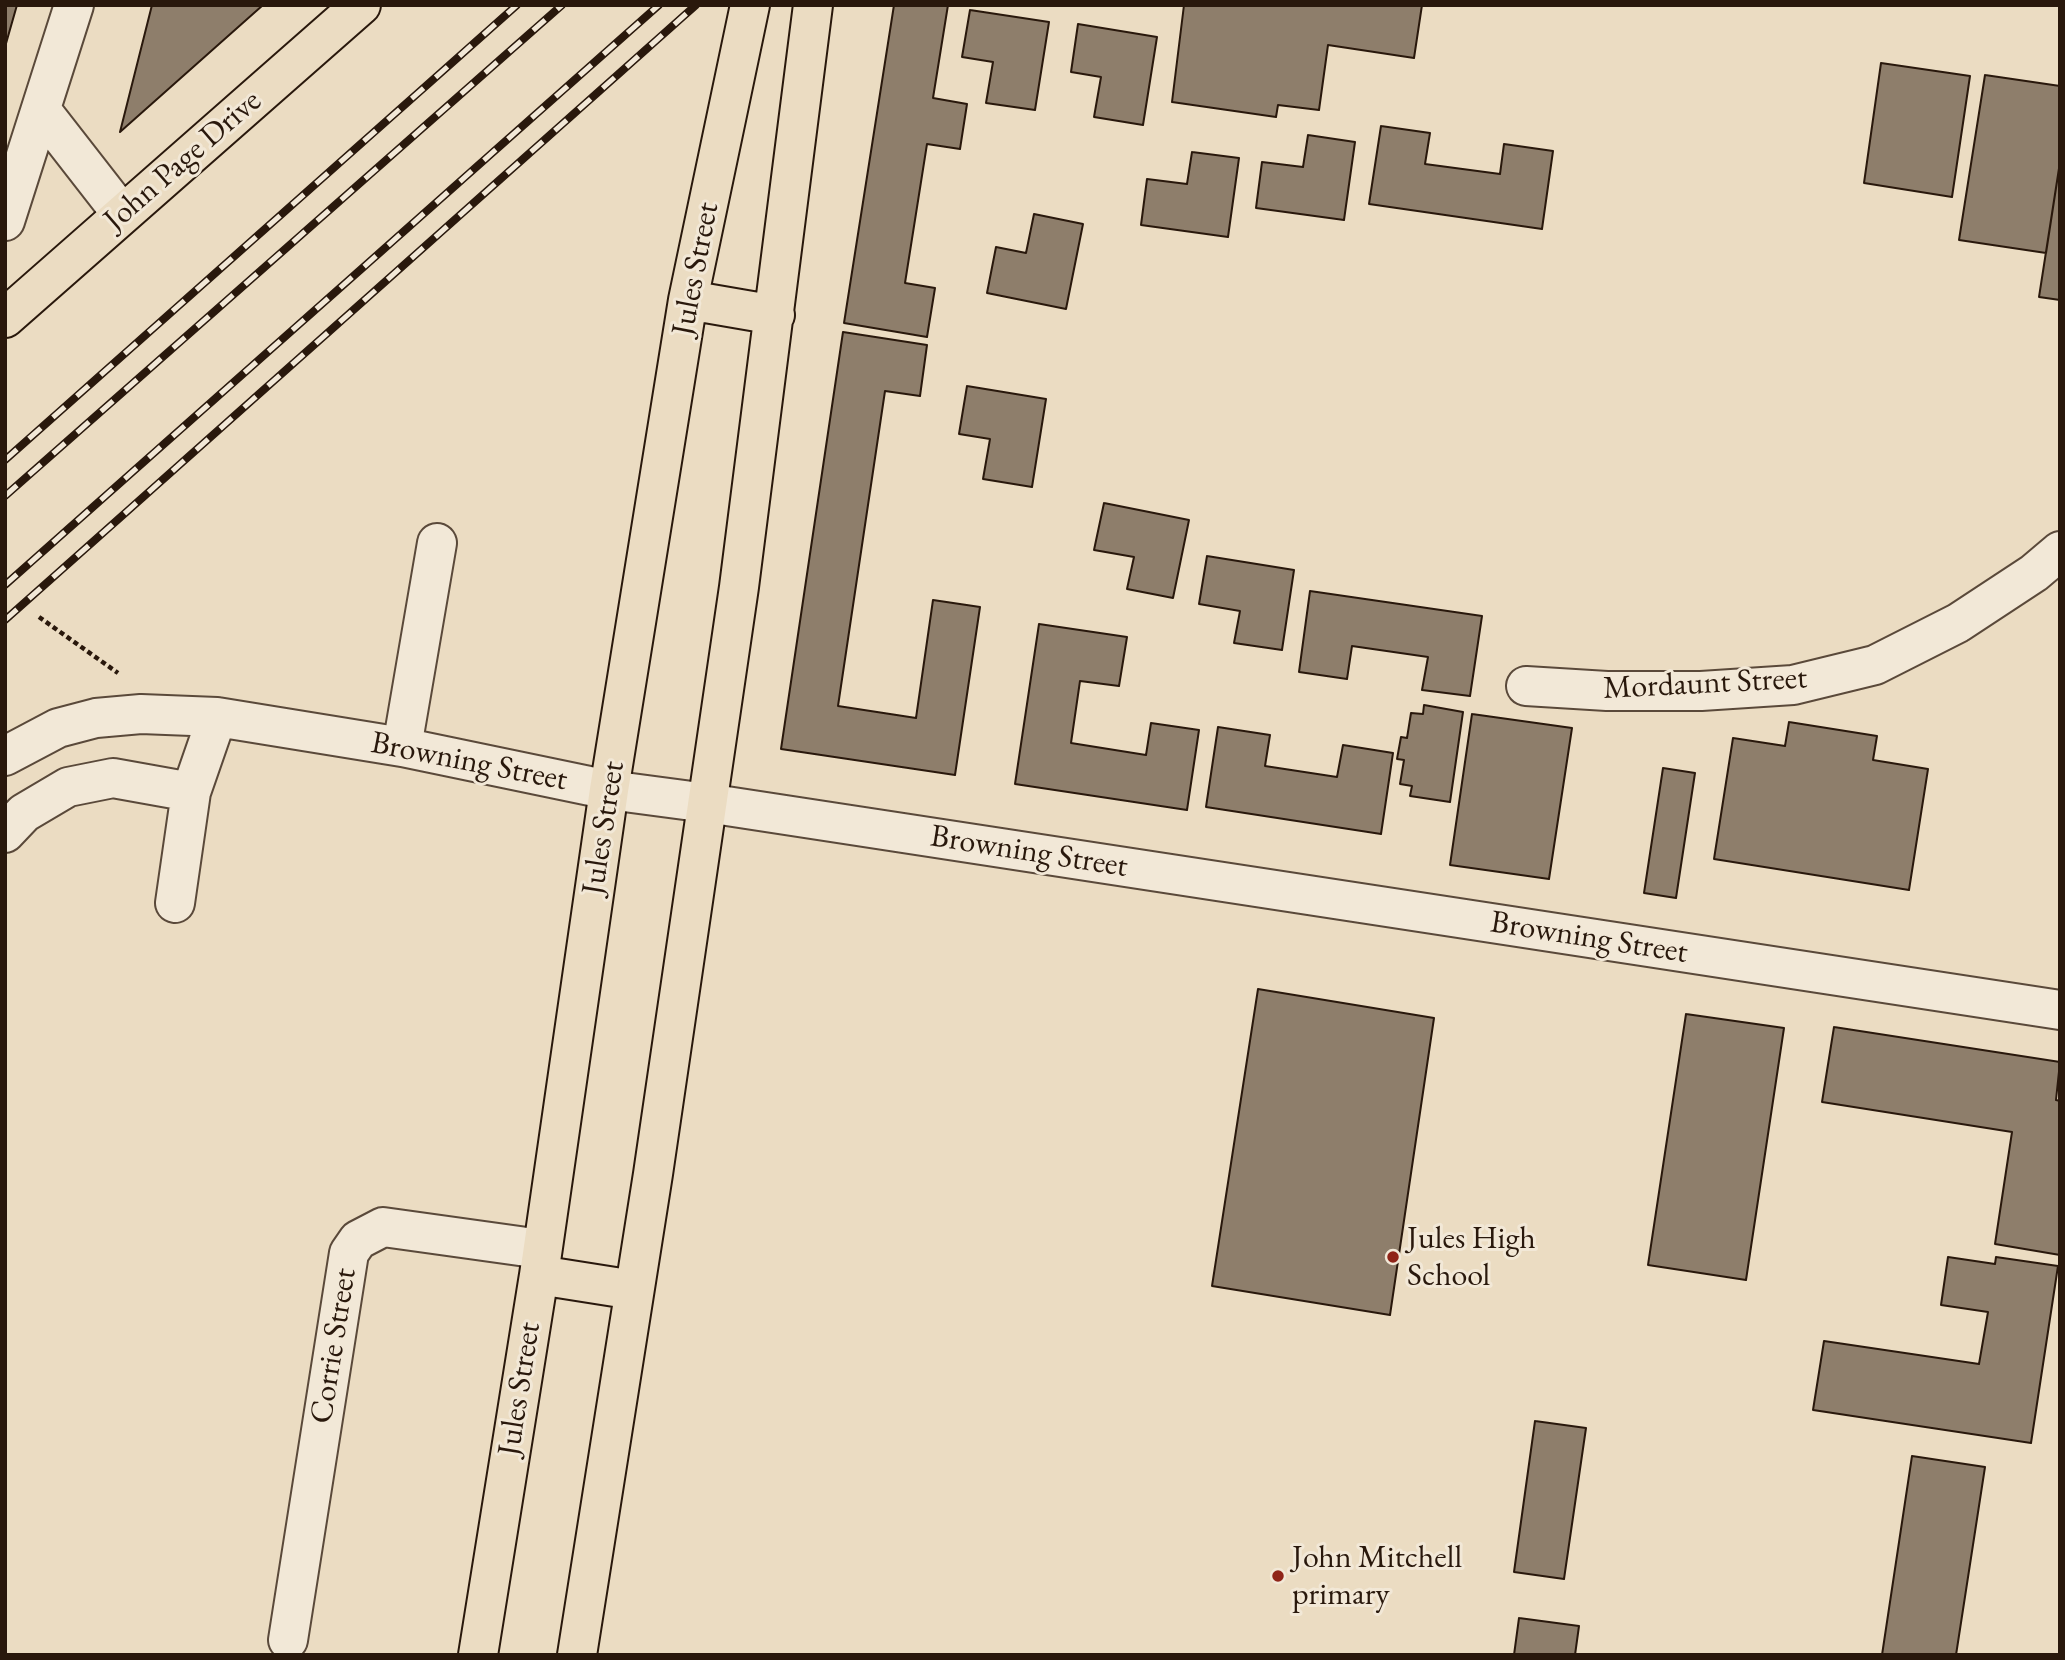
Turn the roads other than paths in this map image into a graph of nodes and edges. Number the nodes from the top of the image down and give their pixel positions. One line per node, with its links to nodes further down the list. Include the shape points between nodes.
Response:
1 (74, 5): 5 (street)
2 (361, 5): 7 (main road, John Page Drive)
3 (812, 12): 9 (main road)
4 (748, 18): 8 (main road, Jules Street)
5 (41, 110): 6 (street); 7 (street)
6 (8, 197)
7 (122, 214): 10 (main road, John Page Drive)
8 (688, 300): 9 (main road); 17 (main road, Jules Street)
9 (775, 315): 19 (main road)
10 (5, 318)
11 (437, 543): 15 (street)
12 (2060, 551): 13 (street, Mordaunt Street, via 1958,623 1875,665 1793,685 1701,691)
13 (1526, 686)
14 (217, 716): 15 (street, Browning Street); 16 (street, Browning Street, via 96,718 58,728); 18 (street)
15 (402, 747): 17 (street, Browning Street)
16 (5, 756)
17 (609, 790): 19 (street, Browning Street); 23 (main road, Jules Street)
18 (191, 792): 20 (street, via 113,778 68,787 24,813); 21 (street)
19 (707, 803): 22 (street, Browning Street); 24 (main road)
20 (5, 833)
21 (176, 903)
22 (2060, 1010)
23 (540, 1262): 24 (main road); 25 (street, Corrie Street, via 383,1227 358,1240 349,1253); 26 (main road, Jules Street)
24 (634, 1290): 27 (main road)
25 (288, 1640)
26 (478, 1655)
27 (577, 1655)

